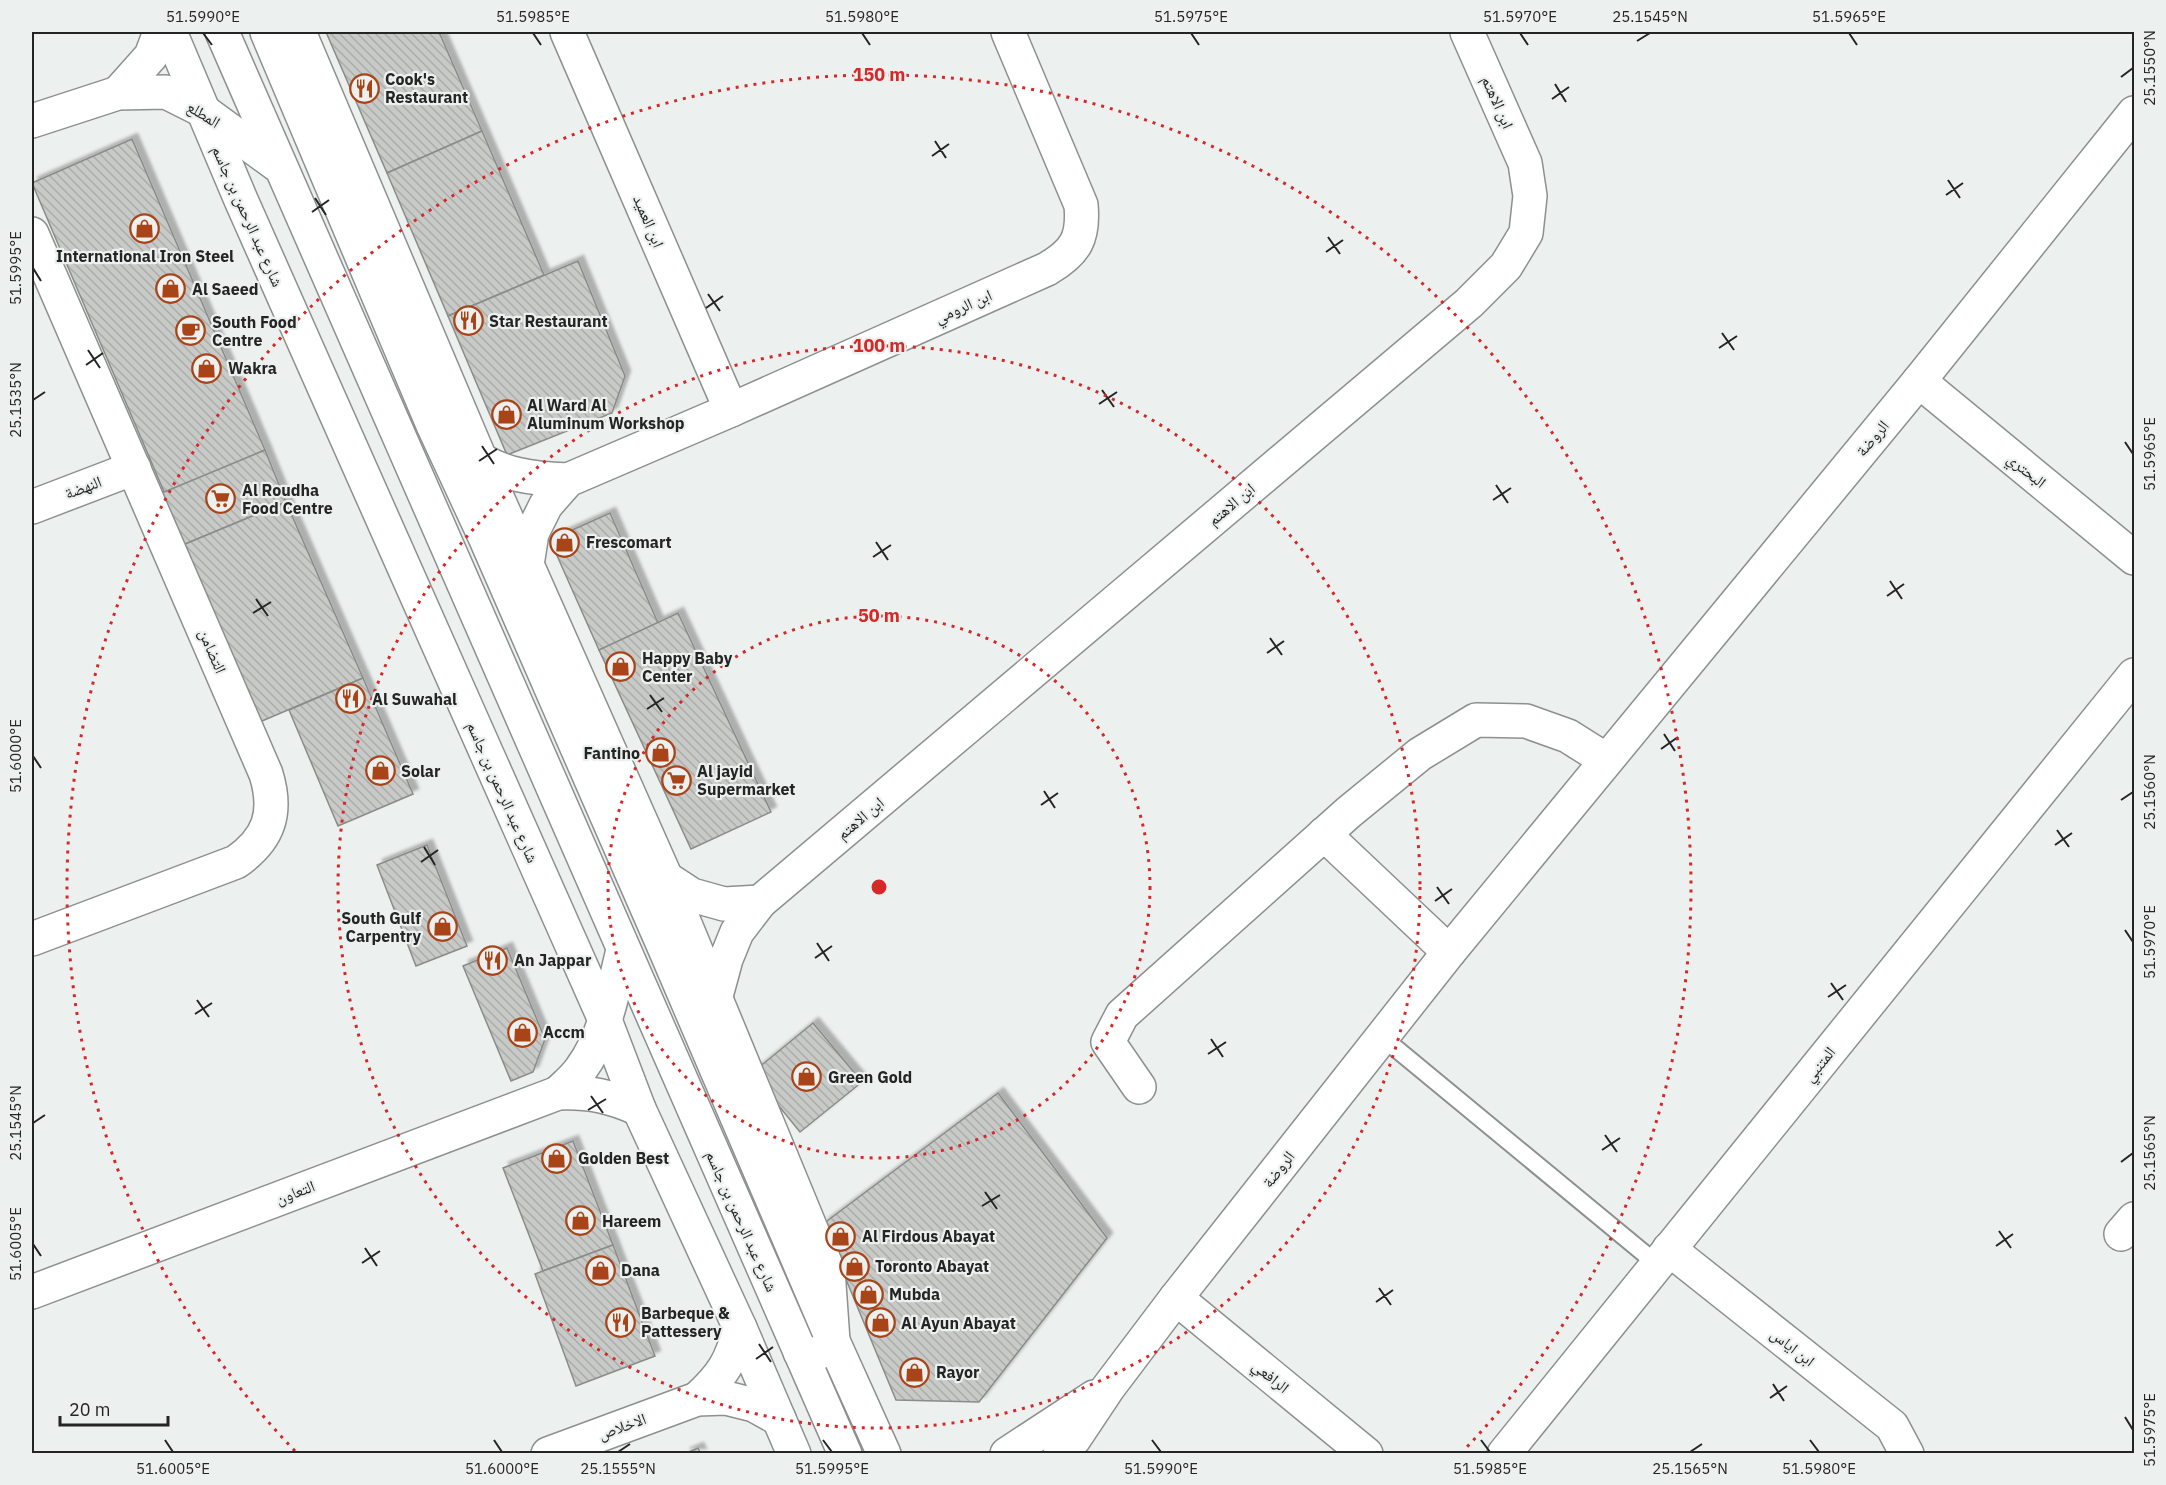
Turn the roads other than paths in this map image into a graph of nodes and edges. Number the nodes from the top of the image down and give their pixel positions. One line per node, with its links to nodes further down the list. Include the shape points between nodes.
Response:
1 (160, 32): 9 (street, via 151,56)
2 (170, 32): 10 (street, شارع عبد الرحمن بن جاسم)
3 (222, 32): 13 (street, شارع عبد الرحمن بن جاسم)
4 (267, 32): 17 (street)
5 (299, 32): 18 (street)
6 (567, 32): 16 (street, ابن العميد)
7 (1008, 32): 16 (street, ابن الرومي, via 1081,205 1082,225 1075,245 1047,269)
8 (1467, 32): 28 (street, ابن الاهتم, via 1525,163 1530,196 1526,233 1506,266 1469,303)
9 (118, 93): 10 (street, المطلع, via 166,92); 12 (street, المطلع)
10 (202, 110): 13 (street, المطلع); 33 (street, شارع عبد الرحمن بن جاسم)
11 (2134, 113): 15 (street, الروضة)
12 (32, 121)
13 (280, 166): 30 (street, شارع عبد الرحمن بن جاسم)
14 (32, 234): 19 (street, التضامن)
15 (1919, 381): 22 (street, البحتري); 25 (street, الروضة)
16 (731, 410): 20 (street, ابن الرومي)
17 (433, 424): 18 (street, ابن الرومي); 42 (street, via 661,938)
18 (481, 461): 20 (street, ابن الرومي, via 535,479); 23 (street)
19 (134, 468): 21 (street, النهضة); 29 (street, التضامن, via 266,774 272,790 270,816 261,839 236,862)
20 (568, 480): 23 (street, ابن الرومي, via 546,505 532,533)
21 (32, 507)
22 (2134, 558)
23 (527, 565): 27 (street)
24 (2134, 675): 38 (street, المتنبي)
25 (1606, 760): 26 (street, via 1568,736 1526,721 1476,720 1420,754); 31 (street, الروضة)
26 (1324, 834): 31 (street); 35 (street, via 1122,1015 1108,1042)
27 (666, 878): 28 (street, via 692,894 724,904); 32 (street)
28 (760, 902): 32 (street, ابن الاهتم, via 737,932)
29 (32, 939)
30 (623, 950): 33 (street, التعاون); 43 (street, شارع عبد الرحمن بن جاسم)
31 (1449, 952): 34 (street, الروضة)
32 (716, 996): 42 (street, via 828,1270)
33 (605, 1020): 36 (street, التعاون, via 580,1070); 37 (street, شارع عبد الرحمن بن جاسم)
34 (1382, 1037): 38 (lane); 40 (street, الروضة)
35 (1139, 1087)
36 (558, 1093): 37 (street, التعاون, via 586,1092); 39 (street, التعاون)
37 (639, 1109): 41 (street, شارع عبد الرحمن بن جاسم)
38 (1663, 1257): 54 (street, المتنبي); 55 (street, ابن اياس, via 1892,1426)
39 (32, 1292)
40 (1176, 1298): 44 (street, الروضة); 53 (street, الرافعي)
41 (740, 1328): 45 (street, الاخلاص, via 733,1355 718,1380); 46 (street, شارع عبد الرحمن بن جاسم)
42 (832, 1341): 43 (street, via 820,1353); 50 (street)
43 (800, 1352): 49 (street, شارع عبد الرحمن بن جاسم)
44 (1108, 1388): 51 (street, الروضة); 52 (street, الروضة, via 1074,1440)
45 (697, 1399): 46 (street, الاخلاص, via 726,1398 754,1405); 47 (street, الاخلاص)
46 (779, 1419): 48 (street, شارع عبد الرحمن بن جاسم)
47 (548, 1454)
48 (794, 1454)
49 (845, 1454)
50 (884, 1454)
51 (1007, 1454)
52 (1060, 1454)
53 (1366, 1454)
54 (1503, 1454)
55 (1907, 1454)

